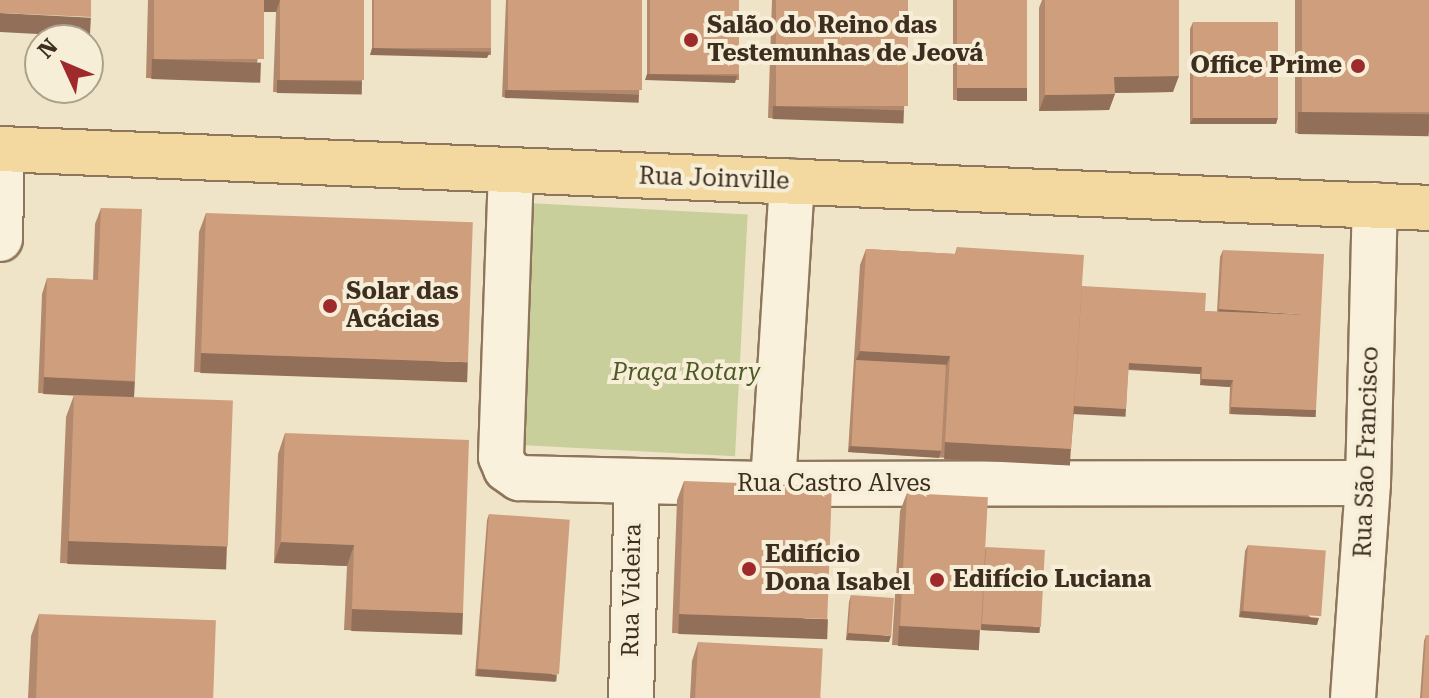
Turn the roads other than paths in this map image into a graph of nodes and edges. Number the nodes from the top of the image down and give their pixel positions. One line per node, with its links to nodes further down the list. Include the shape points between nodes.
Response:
1 (1, 149): 2 (main road, Rua Joinville); 6 (street)
2 (511, 170): 3 (main road, Rua Joinville); 7 (street, Rua Castro Alves, via 501,457 506,469 519,478)
3 (792, 182): 4 (main road, Rua Joinville); 9 (street)
4 (1375, 205): 5 (main road, Rua Joinville); 8 (street, Rua São Francisco)
5 (1429, 208)
6 (0, 239)
7 (637, 482): 9 (street, Rua Castro Alves); 10 (street, Rua Videira)
8 (1368, 483): 9 (street, Rua Castro Alves); 11 (street, Rua São Francisco)
9 (773, 484)
10 (631, 698)
11 (1353, 698)

